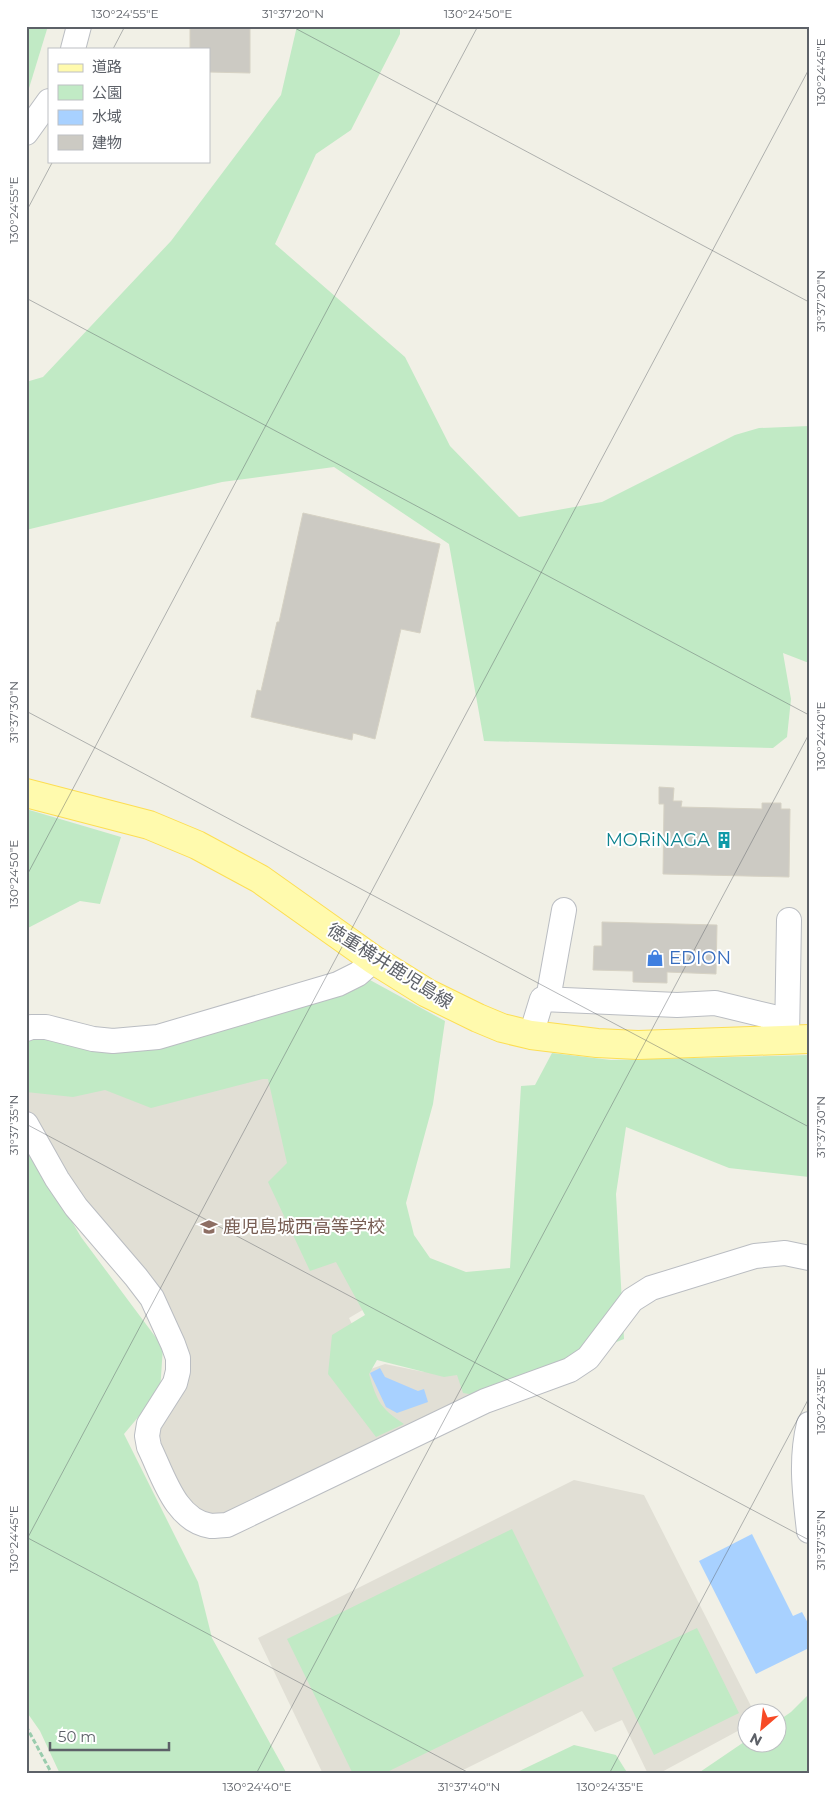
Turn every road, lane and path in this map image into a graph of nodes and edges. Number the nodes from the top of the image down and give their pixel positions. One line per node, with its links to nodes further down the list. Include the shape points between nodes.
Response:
1 (79, 26): 2 (street)
2 (73, 48)
3 (48, 102): 4 (street)
4 (26, 134)
5 (26, 793): 8 (main road, 徳重横井鹿児島線, via 148,825 197,845 260,879)
6 (564, 910): 9 (street)
7 (789, 920): 12 (street)
8 (374, 960): 10 (street, via 358,974 338,984 158,1037 113,1041 46,1027); 11 (main road, 徳重横井鹿児島線, via 426,993 478,1018)
9 (548, 999): 11 (street, via 542,999); 12 (street, via 677,1005 715,1003 773,1017)
10 (26, 1029)
11 (531, 1035): 12 (main road, 徳重横井鹿児島線, via 597,1044 638,1045)
12 (790, 1039)
13 (26, 1124): 14 (street, via 56,1179 76,1207 152,1298 178,1358 178,1371 175,1383 149,1424 149,1446 182,1511 211,1526 227,1525 485,1401 570,1370 588,1358 632,1300 651,1288 755,1256 785,1253)
14 (809, 1258)
15 (809, 1424): 16 (street, via 804,1443 803,1475)
16 (809, 1531)
17 (26, 1726): 18 (path)
18 (52, 1774)

